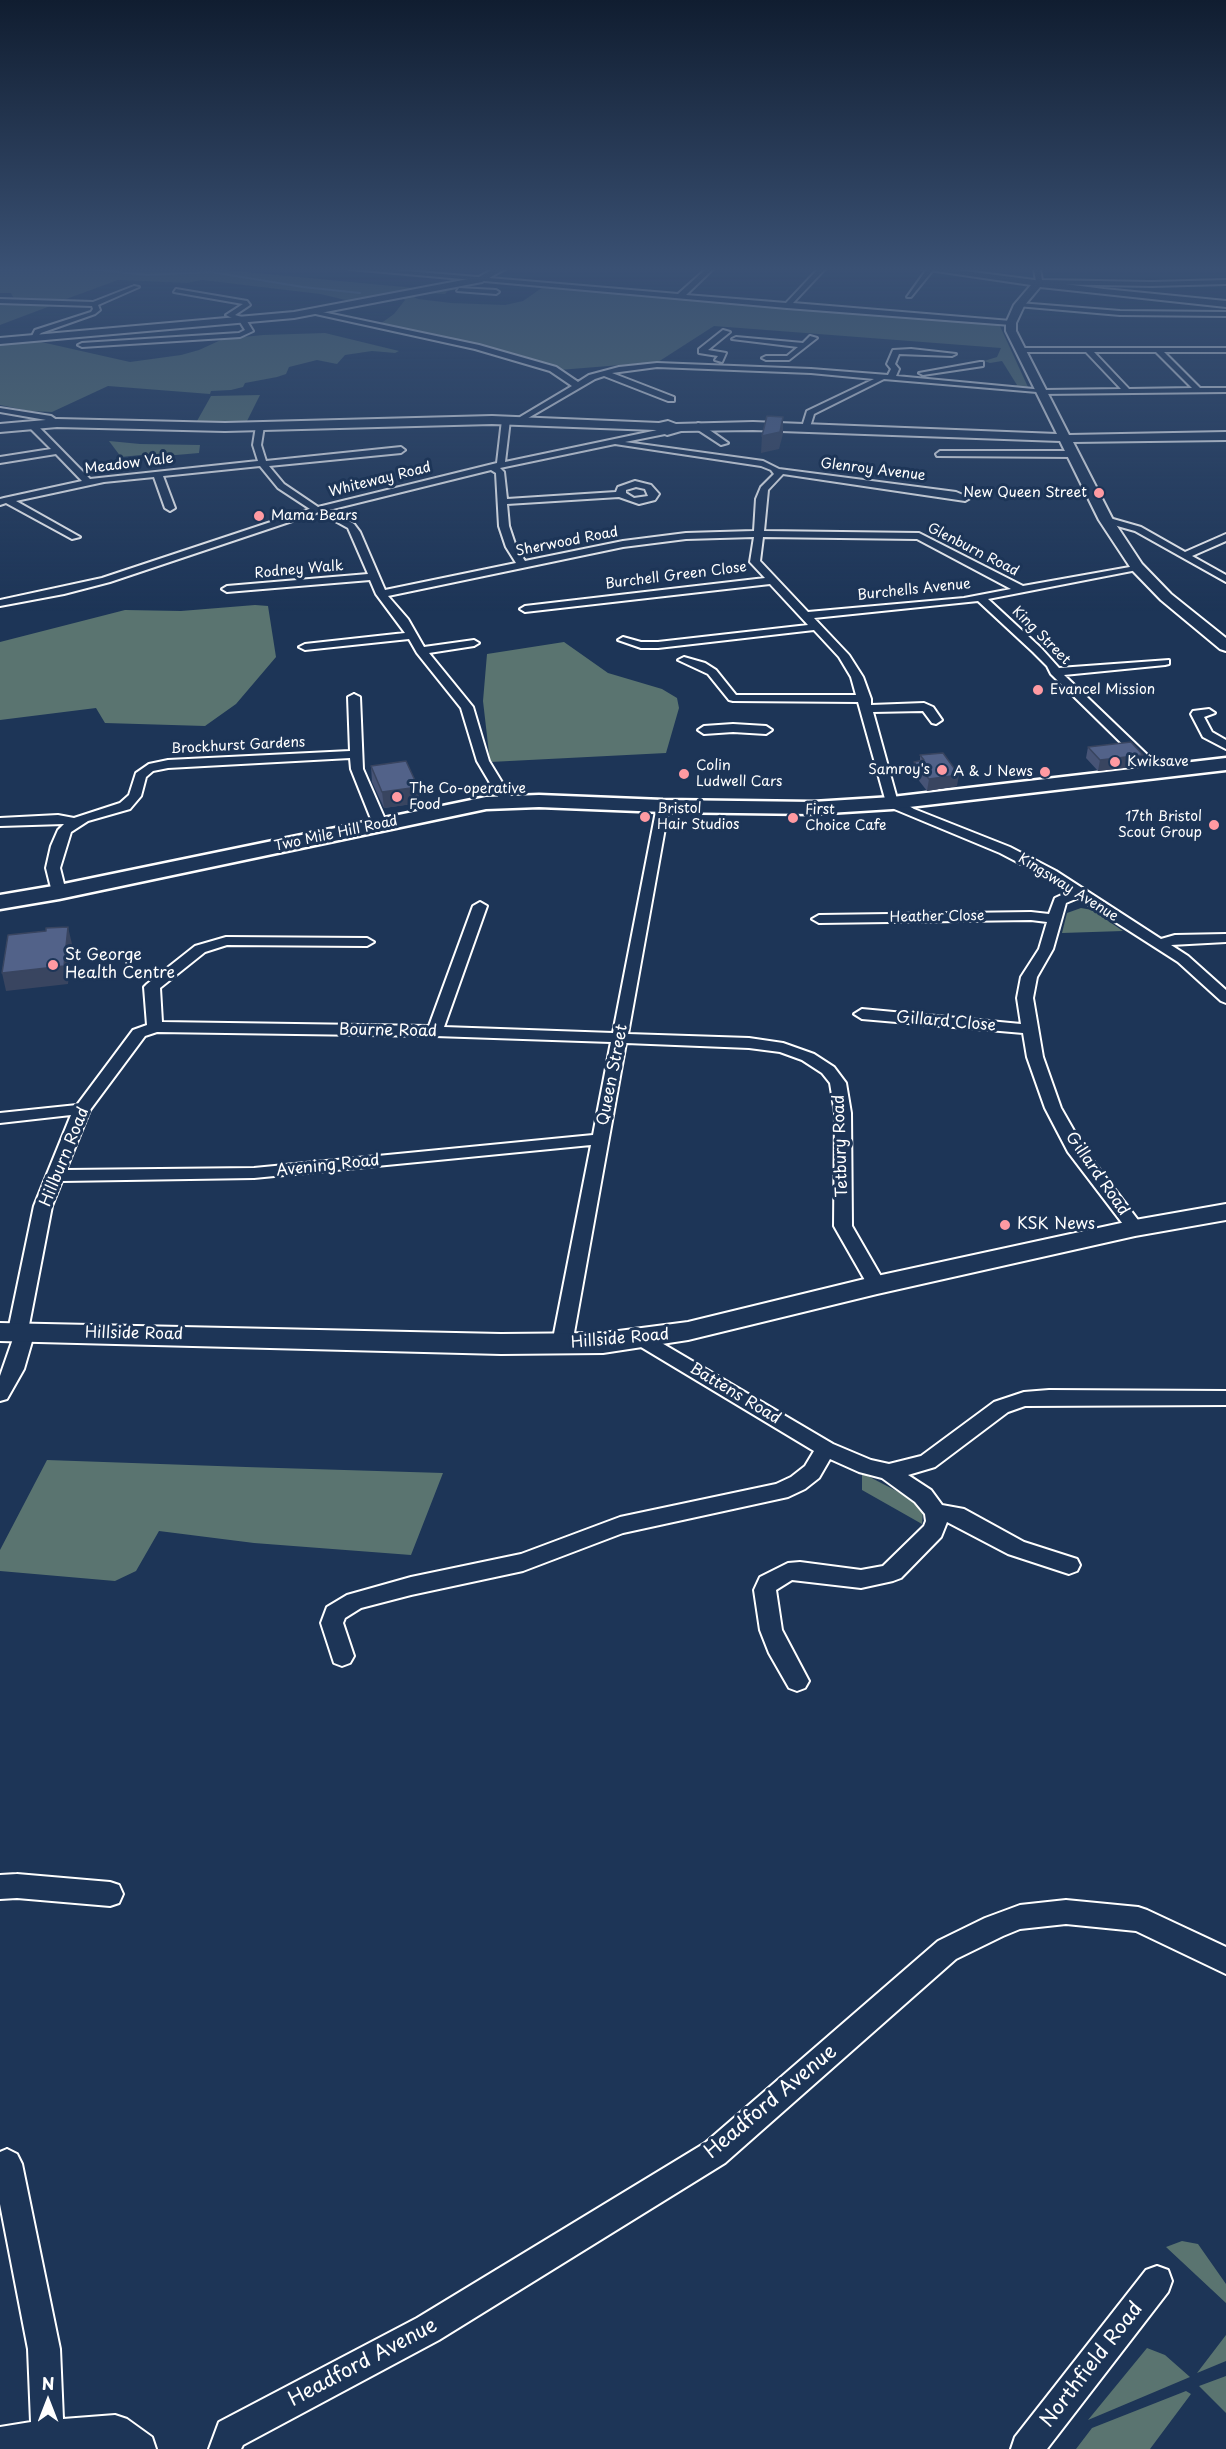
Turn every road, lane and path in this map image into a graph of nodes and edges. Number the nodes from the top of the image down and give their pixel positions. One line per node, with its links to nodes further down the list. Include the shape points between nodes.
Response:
1 (575, 383): 9 (street)
2 (582, 383): 9 (street)
3 (631, 383): 14 (street)
4 (874, 383): 24 (street, via 810,412)
5 (963, 383): 11 (street)
6 (1037, 383): 11 (street)
7 (1120, 383): 13 (street)
8 (1191, 383): 12 (street)
9 (578, 385): 16 (street)
10 (1226, 390): 12 (street)
11 (1041, 391): 13 (street); 28 (street)
12 (1199, 391): 13 (street)
13 (1128, 392)
14 (671, 399)
15 (0, 410): 19 (street)
16 (523, 419): 17 (street); 20 (street)
17 (492, 420): 18 (street); 22 (street)
18 (506, 420): 20 (street); 38 (street)
19 (57, 423): 21 (street); 22 (street)
20 (590, 424): 26 (street)
21 (33, 426): 25 (street); 32 (street)
22 (260, 426): 37 (street, via 257,445)
23 (698, 426): 24 (street); 26 (street); 30 (street)
24 (806, 427): 28 (street)
25 (0, 428)
26 (668, 428): 29 (street, Whiteway Road)
27 (1226, 436): 28 (street)
28 (1064, 438): 35 (street)
29 (611, 442): 38 (street, Whiteway Road); 40 (street, Glenroy Avenue, via 763,464)
30 (724, 443)
31 (401, 450): 37 (street, Meadow Vale)
32 (58, 451): 36 (street); 42 (street)
33 (940, 454): 34 (street)
34 (966, 454): 35 (street); 39 (street)
35 (1072, 454): 49 (street)
36 (0, 460)
37 (263, 464): 41 (street, Meadow Vale); 48 (street, via 281,486)
38 (497, 465): 46 (street); 48 (street, Whiteway Road)
39 (971, 467)
40 (777, 471): 44 (street, Glenroy Avenue); 50 (street, via 779,474 764,489 761,499)
41 (158, 474): 42 (street, Meadow Vale); 47 (street)
42 (88, 482): 45 (street, Meadow Vale)
43 (621, 494): 46 (street)
44 (965, 498)
45 (4, 501): 51 (street)
46 (501, 502): 54 (street, via 511,548)
47 (170, 508)
48 (318, 510): 56 (street, via 351,526); 64 (street, Whiteway Road, via 106,580)
49 (1106, 520): 53 (street, via 1138,529); 55 (street)
50 (759, 534): 54 (street, Sherwood Road, via 654,540); 58 (street, via 755,561); 61 (street, Glenburn Road, via 919,536)
51 (75, 537)
52 (1226, 537): 53 (street)
53 (1186, 555): 57 (street)
54 (522, 564): 62 (street, Sherwood Road)
55 (1137, 567): 61 (street, Glenburn Road); 72 (street, via 1166,597)
56 (373, 576): 60 (street, Rodney Walk); 62 (street)
57 (1226, 579)
58 (774, 580): 66 (street, Burchell Green Close); 67 (street)
59 (0, 589): 64 (street)
60 (227, 589)
61 (1022, 590): 63 (street, Burchells Avenue)
62 (381, 594): 69 (street)
63 (980, 598): 67 (street, Burchells Avenue); 77 (street, King Street, via 1037,650)
64 (17, 600): 65 (street, Whiteway Road)
65 (0, 603)
66 (525, 609)
67 (807, 615): 68 (street)
68 (816, 627): 70 (street, via 715,635 658,645); 79 (street, via 843,655 857,677)
69 (413, 635): 73 (street); 74 (street)
70 (623, 640)
71 (474, 643): 74 (street)
72 (1226, 646)
73 (305, 647)
74 (421, 651): 89 (street, via 467,707 483,760)
75 (684, 660): 81 (street, via 711,672)
76 (1165, 662): 77 (street)
77 (1055, 672): 88 (street, King Street)
78 (354, 697): 86 (street)
79 (866, 704): 81 (street); 82 (street, via 924,707); 90 (street)
80 (1209, 713): 85 (street, via 1197,714 1208,734)
81 (732, 714): 83 (street); 84 (street)
82 (936, 720)
83 (704, 730)
84 (766, 730)
85 (1226, 745)
86 (356, 754): 93 (street, Brockhurst Gardens, via 149,768 140,776 135,796 125,806); 94 (street, via 357,769)
87 (1226, 764): 88 (main road, Two Mile Hill Road)
88 (1158, 772): 90 (main road, Two Mile Hill Road)
89 (507, 801): 91 (main road, Two Mile Hill Road); 94 (main road, Two Mile Hill Road)
90 (894, 802): 91 (main road, Two Mile Hill Road, via 813,808); 96 (street, Kingsway Avenue, via 909,812 1030,862)
91 (663, 806): 109 (street, Queen Street)
92 (0, 822): 93 (street, Brockhurst Gardens)
93 (75, 822): 95 (street, via 65,830 58,846 53,868)
94 (380, 824): 95 (main road, Two Mile Hill Road)
95 (58, 892): 97 (main road, Two Mile Hill Road)
96 (1078, 893): 100 (street, Gillard Road, via 1060,901); 103 (street, Kingsway Avenue)
97 (0, 902)
98 (480, 906): 108 (street)
99 (819, 919): 100 (street, Heather Close)
100 (1054, 919): 107 (street, Gillard Road, via 1046,949 1026,986)
101 (1226, 939): 103 (street, via 1175,939)
102 (367, 942): 106 (street, via 226,941 200,949 152,987)
103 (1160, 944): 104 (street, Kingsway Avenue)
104 (1226, 998)
105 (862, 1014): 107 (street, Gillard Close)
106 (155, 1027): 108 (street, Bourne Road); 110 (street, Hillburn Road, via 139,1033)
107 (1030, 1029): 115 (street, Gillard Road, via 1035,1057 1053,1108 1077,1152)
108 (435, 1031): 109 (street, Bourne Road)
109 (621, 1038): 112 (street, Queen Street); 116 (street, Tetbury Road, via 749,1043 800,1054 828,1070 838,1083 843,1113 843,1226)
110 (82, 1109): 111 (street); 113 (street, Hillburn Road)
111 (0, 1118)
112 (600, 1139): 113 (street, Avening Road, via 254,1173); 119 (street, Queen Street)
113 (55, 1176): 117 (street, Hillburn Road, via 43,1206)
114 (1226, 1212): 115 (street, Hillside Road)
115 (1134, 1228): 116 (street, Hillside Road)
116 (877, 1284): 118 (street, Hillside Road, via 731,1322)
117 (14, 1331): 119 (street, Hillside Road); 120 (street, Hillburn Road, via 14,1369)
118 (643, 1339): 119 (street, Hillside Road); 122 (street, Battens Road)
119 (562, 1344)
120 (0, 1394)
121 (1226, 1398): 123 (street, via 1024,1399 1001,1407 928,1462)
122 (826, 1449): 123 (street, Battens Road); 126 (street, via 812,1472 780,1491 620,1525 523,1562 355,1601 335,1614 332,1623)
123 (889, 1472): 124 (street, via 922,1496)
124 (936, 1512): 125 (street, via 956,1515 1016,1548); 127 (street, via 933,1531 893,1572 861,1579 788,1572 768,1583 765,1590 771,1630)
125 (1069, 1565)
126 (342, 1656)
127 (797, 1681)
128 (0, 1887): 129 (street)
129 (110, 1894)
130 (1226, 1960): 134 (street, Headford Avenue, via 1138,1919 1066,1912 1020,1917 994,1927 947,1950 715,2153 428,2329)
131 (7, 2164): 133 (street, via 44,2349)
132 (1157, 2281): 137 (street, Northfield Road)
133 (48, 2436): 135 (street); 136 (street, via 115,2431)
134 (228, 2442)
135 (0, 2443)
136 (140, 2449)
137 (1027, 2449)

